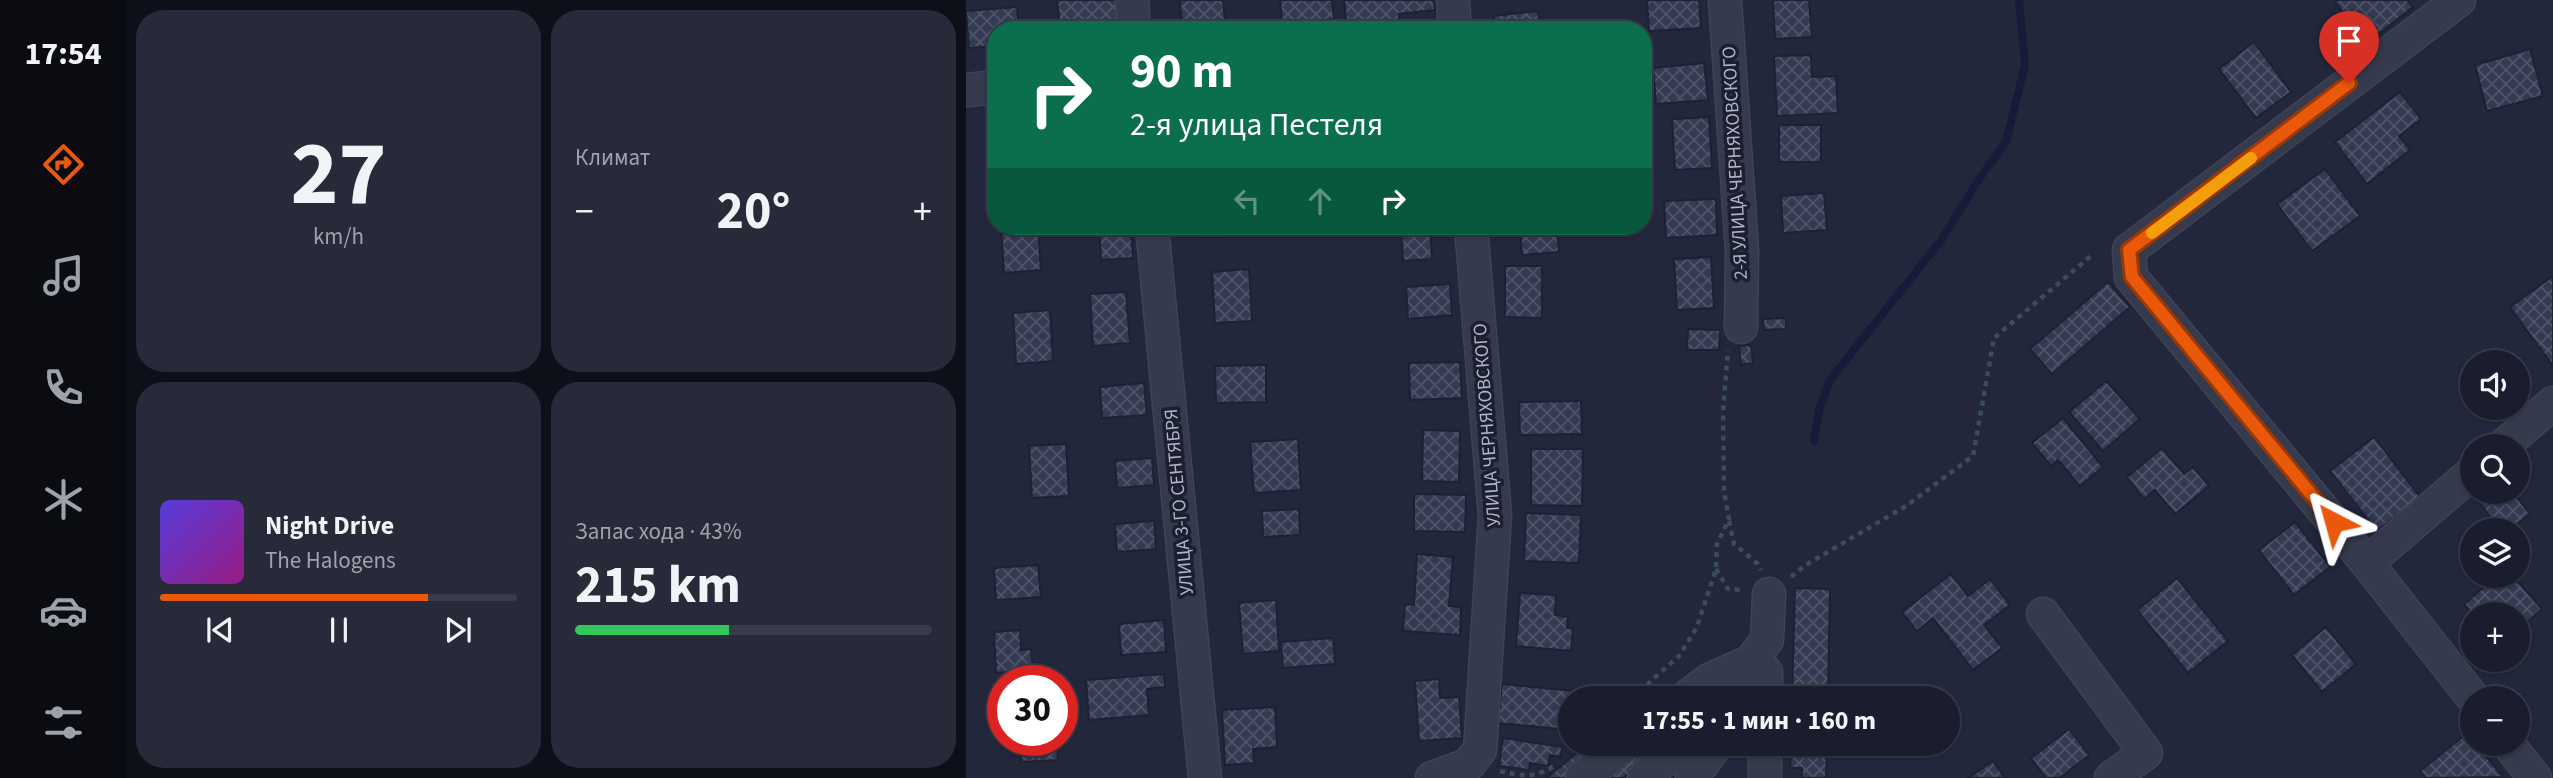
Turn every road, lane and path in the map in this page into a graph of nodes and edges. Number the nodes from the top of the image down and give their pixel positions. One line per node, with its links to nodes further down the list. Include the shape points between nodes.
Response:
1 (1132, 0): 5 (street)
2 (1453, 0): 6 (street)
3 (1725, 0): 12 (street, 2-Я УЛИЦА ЧЕРНЯХОВСКОГО, via 1741,250)
4 (2459, 0): 17 (street, via 2129,250 2132,277)
5 (1133, 21)
6 (1454, 21)
7 (987, 88): 8 (street)
8 (966, 90)
9 (1153, 235): 34 (street, УЛИЦА 3-ГО СЕНТЯБРЯ)
10 (1472, 235): 31 (street, УЛИЦА ЧЕРНЯХОВСКОГО, via 1495,514)
11 (2092, 255): 18 (path, via 1994,338 1973,456 1906,506 1804,566)
12 (1741, 327): 16 (path, via 1728,345 1723,411)
13 (2553, 403): 14 (street)
14 (2517, 434)
15 (2460, 483): 17 (street)
16 (1729, 520): 18 (path, via 1734,544 1758,564); 21 (path, via 1717,544 1716,569 1697,627 1679,656)
17 (2367, 563): 25 (street)
18 (1769, 594): 20 (street)
19 (2043, 614): 39 (street, via 2146,753)
20 (1762, 668): 22 (street); 23 (street); 24 (street)
21 (1645, 686)
22 (1701, 686)
23 (1738, 686)
24 (1754, 686)
25 (2464, 686)
26 (1600, 756): 32 (street)
27 (1669, 756): 36 (street)
28 (1708, 756): 37 (street)
29 (1765, 756): 38 (street)
30 (2516, 756): 33 (street)
31 (1474, 757): 32 (path, via 1530,777 1548,770); 35 (street)
32 (1572, 769)
33 (2528, 775)
34 (1205, 778)
35 (1432, 778)
36 (1644, 778)
37 (1692, 778)
38 (1765, 778)
39 (2112, 778)

